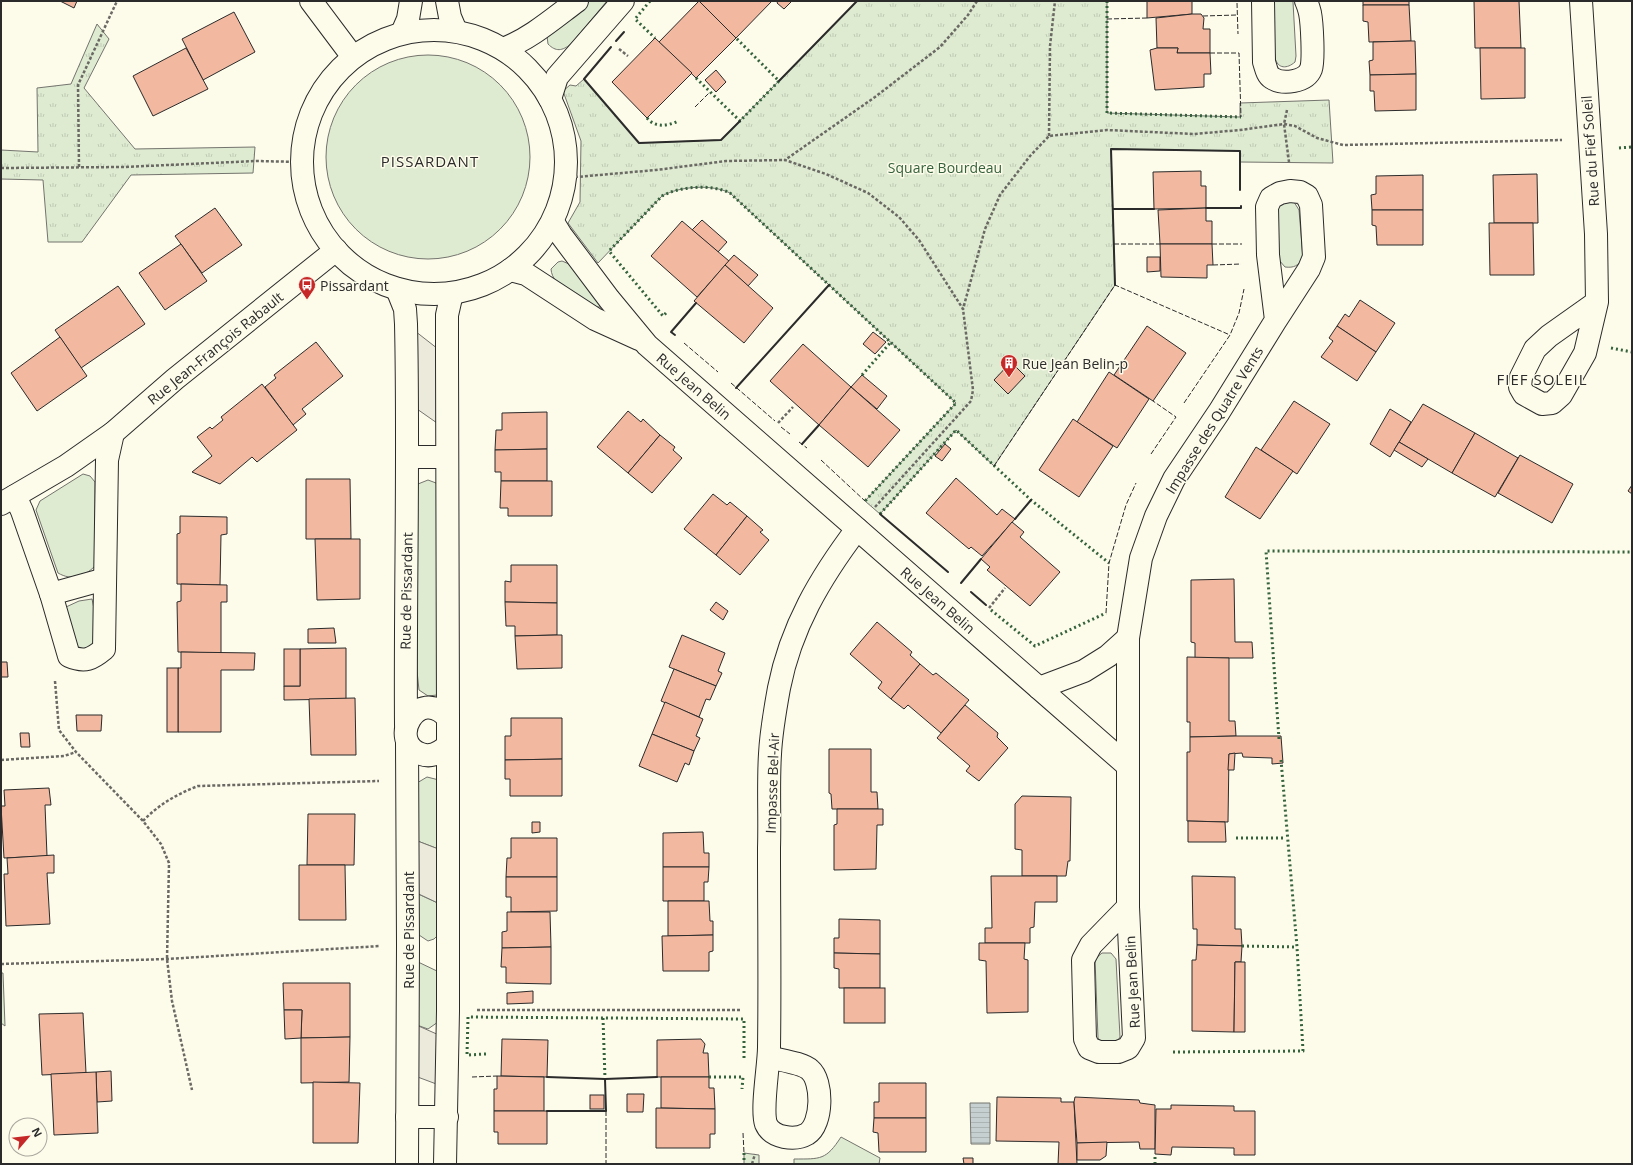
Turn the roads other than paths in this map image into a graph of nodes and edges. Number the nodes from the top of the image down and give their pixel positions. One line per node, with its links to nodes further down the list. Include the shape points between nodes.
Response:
1 (311, 1): 12 (street)
2 (411, 1): 10 (street)
3 (447, 1): 9 (street)
4 (577, 1): 11 (street, via 527,38)
5 (622, 1): 13 (street, via 557,77)
6 (1263, 1): 7 (street, via 1264,62 1271,78 1278,81 1299,80 1310,70 1310,13)
7 (1306, 1)
8 (1581, 1): 19 (street, Rue du Fief Soleil, via 1596,234)
9 (456, 31): 10 (street, via 426,30); 11 (street, via 483,39)
10 (402, 33): 12 (street, via 370,45)
11 (503, 49): 13 (street, via 525,66)
12 (353, 57): 15 (street, via 327,83 313,107 304,134 301,162 306,196 319,228)
13 (550, 99): 14 (street, via 561,126 566,151 565,178)
14 (553, 222): 16 (street, via 532,251); 21 (street, Rue Jean Belin)
15 (336, 250): 17 (street, via 357,269 376,281); 22 (street, Rue Jean-François Rabault)
16 (510, 270): 18 (street, via 473,288); 21 (street, Rue Jean Belin, via 526,274 595,319)
17 (397, 289): 18 (street, via 424,294); 23 (street, Rue de Pissardant, via 405,309 406,324)
18 (452, 293): 24 (street, via 447,315)
19 (1597, 302)
20 (1276, 320): 20 (street, Impasse des Quatre Vents, via 1314,257 1311,205 1307,196 1300,192 1280,193 1271,198 1267,207 1268,255); 29 (street, Impasse des Quatre Vents, via 1174,479 1156,516 1141,558)
21 (642, 340): 26 (street, Rue Jean Belin)
22 (113, 433): 25 (street, Rue Jean-François Rabault, via 66,466); 27 (street, via 107,460)
23 (408, 457): 24 (street); 32 (street, Rue de Pissardant)
24 (447, 457): 31 (street)
25 (8, 500): 28 (street, Rue Jean-François Rabault, via 22,510)
26 (857, 528): 30 (street, Rue Jean Belin); 36 (street, Impasse Bel-Air, via 811,597 792,640 780,688 770,753)
27 (104, 579): 28 (street); 28 (street, Rue Jean-François Rabault, via 104,649 94,657 78,660 69,656)
28 (51, 594)
29 (1128, 638): 30 (street, via 1108,656 1084,671); 34 (street, Impasse des Quatre Vents)
30 (1039, 688): 34 (street, Rue Jean Belin)
31 (448, 718): 32 (street, via 435,708 427,707 412,715); 33 (street)
32 (407, 734): 33 (street, via 411,749 424,756 438,754); 37 (street, Rue de Pissardant)
33 (448, 745): 38 (street)
34 (1128, 766): 35 (street, Rue Jean Belin)
35 (1128, 907): 35 (street, Rue Jean Belin, via 1091,945 1083,960 1085,1039 1089,1048 1099,1052 1118,1052 1128,1048 1134,1038)
36 (769, 1057)
37 (407, 1117): 38 (street); 39 (street, Rue de Pissardant)
38 (447, 1117): 40 (street)
39 (407, 1164)
40 (444, 1164)

